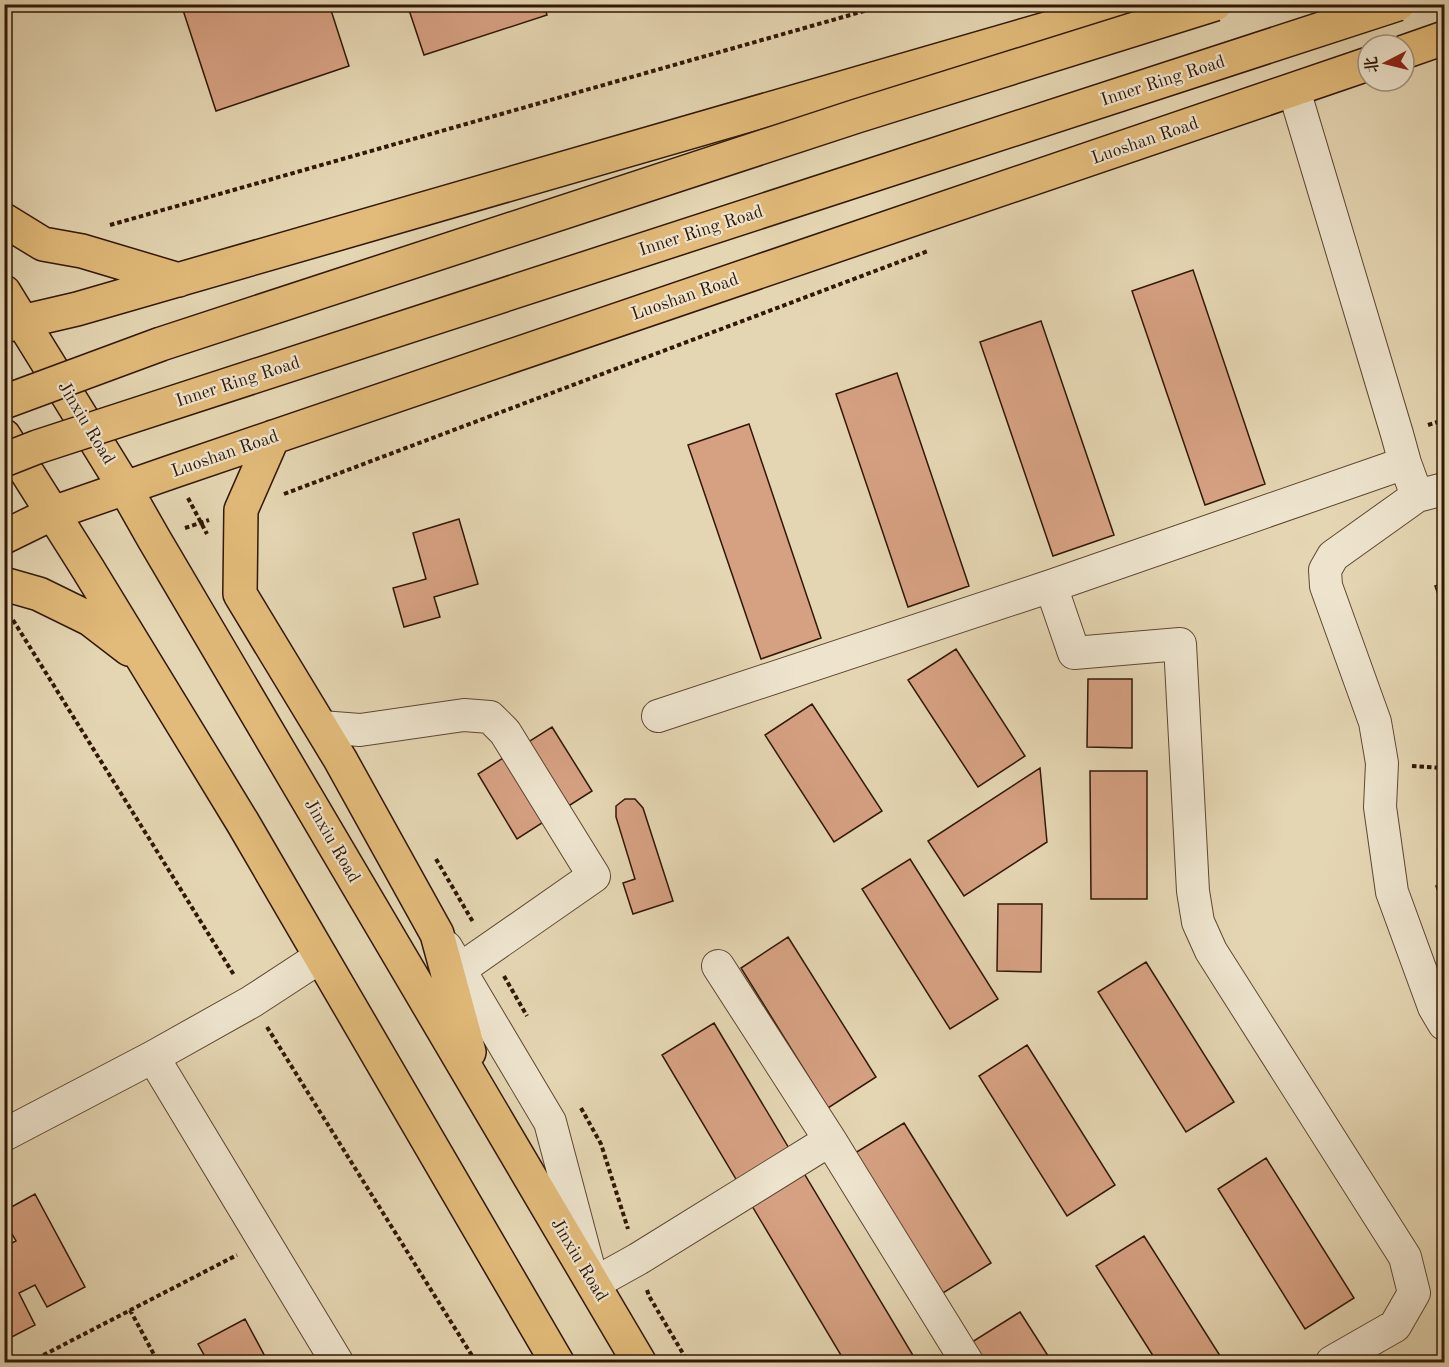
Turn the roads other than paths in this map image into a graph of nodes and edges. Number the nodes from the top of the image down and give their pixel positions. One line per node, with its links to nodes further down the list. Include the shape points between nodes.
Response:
1 (1133, 4): 9 (main road)
2 (1215, 4): 12 (main road, bridge, via 857,116 194,333)
3 (1398, 4): 15 (main road, Inner Ring Road, bridge)
4 (1444, 38): 5 (main road)
5 (1416, 48)
6 (1356, 68): 7 (main road, Luoshan Road)
7 (1294, 90): 14 (main road, Luoshan Road); 16 (lane)
8 (4, 220): 9 (main road, via 43,244 82,251)
9 (179, 280): 11 (main road)
10 (4, 291): 11 (main road, Jinxiu Road)
11 (14, 324): 17 (main road, Jinxiu Road)
12 (4, 402)
13 (4, 436): 19 (main road)
14 (273, 437): 17 (main road, Luoshan Road); 25 (main road, via 241,510 240,594)
15 (4, 460)
16 (1405, 463): 18 (lane); 22 (lane)
17 (125, 488): 19 (main road, Luoshan Road); 32 (main road, Jinxiu Road)
18 (1431, 493): 30 (lane, via 1334,556 1325,570 1326,586 1375,722 1382,763 1380,807 1392,892 1434,1007)
19 (53, 513): 20 (main road, Luoshan Road); 23 (main road)
20 (4, 537)
21 (4, 584): 23 (main road, via 39,594 90,618)
22 (1051, 586): 24 (lane); 40 (lane, via 1074,652 1180,645 1193,891 1198,921 1211,951 1405,1257 1414,1293 1395,1326)
23 (144, 660): 27 (main road)
24 (658, 716)
25 (321, 727): 26 (main road); 29 (lane, via 360,730 464,715 490,717 505,732 594,876)
26 (437, 934): 29 (lane); 32 (main road)
27 (320, 957): 31 (lane, via 251,1002); 37 (main road)
28 (718, 966): 34 (lane)
29 (459, 970): 35 (lane, via 550,1122)
30 (1444, 1024)
31 (153, 1057): 33 (lane); 36 (lane)
32 (479, 1091): 35 (main road, Jinxiu Road)
33 (4, 1135)
34 (830, 1140): 35 (lane); 39 (lane)
35 (593, 1284): 38 (main road, Jinxiu Road)
36 (337, 1362)
37 (557, 1362)
38 (639, 1362)
39 (967, 1362)
40 (1332, 1362)

